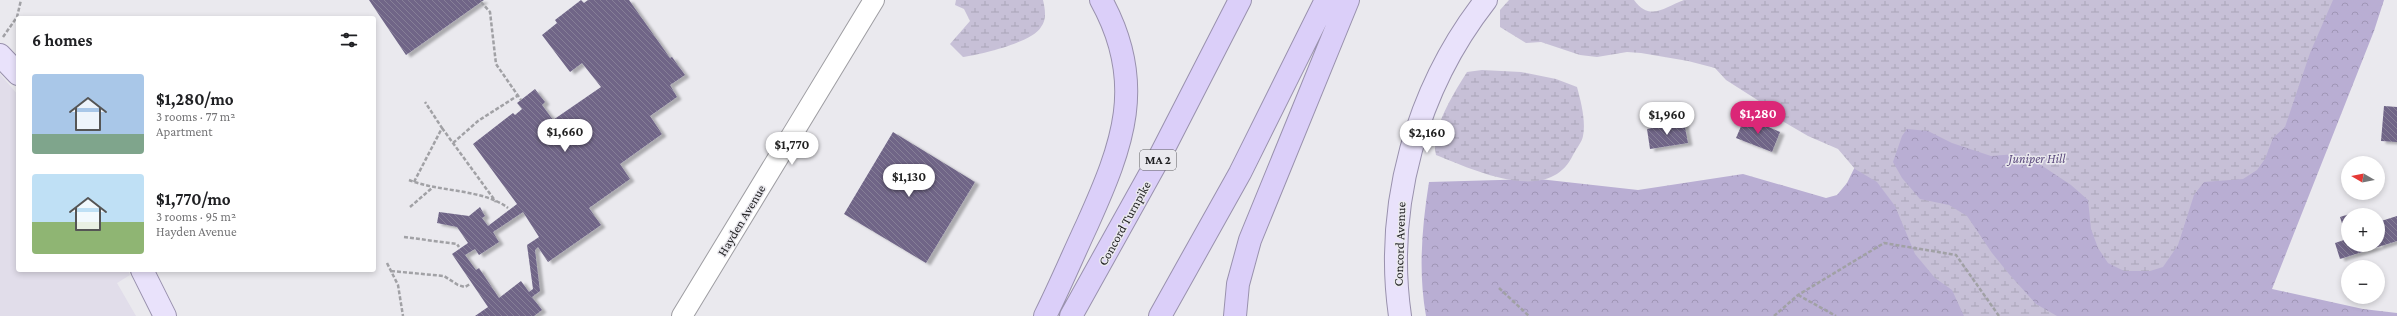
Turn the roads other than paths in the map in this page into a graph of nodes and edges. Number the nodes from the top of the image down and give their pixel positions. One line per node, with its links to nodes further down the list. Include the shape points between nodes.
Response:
1 (874, 0): 11 (street, Hayden Avenue)
2 (1100, 0): 12 (highway, via 1115,32 1125,67 1127,95 1124,125 1118,153)
3 (1240, 0): 13 (highway, Concord Turnpike / MA 2, via 1157,162)
4 (1326, 0): 14 (highway, via 1240,173)
5 (1348, 0): 15 (highway, via 1248,248 1238,284)
6 (1486, 0): 16 (main road, Concord Avenue, via 1462,34 1438,77 1410,153 1397,229 1396,270)
7 (0, 54): 8 (main road)
8 (16, 72)
9 (143, 272): 10 (main road)
10 (165, 316)
11 (682, 316)
12 (1045, 316)
13 (1071, 316)
14 (1160, 316)
15 (1235, 316)
16 (1400, 316)

